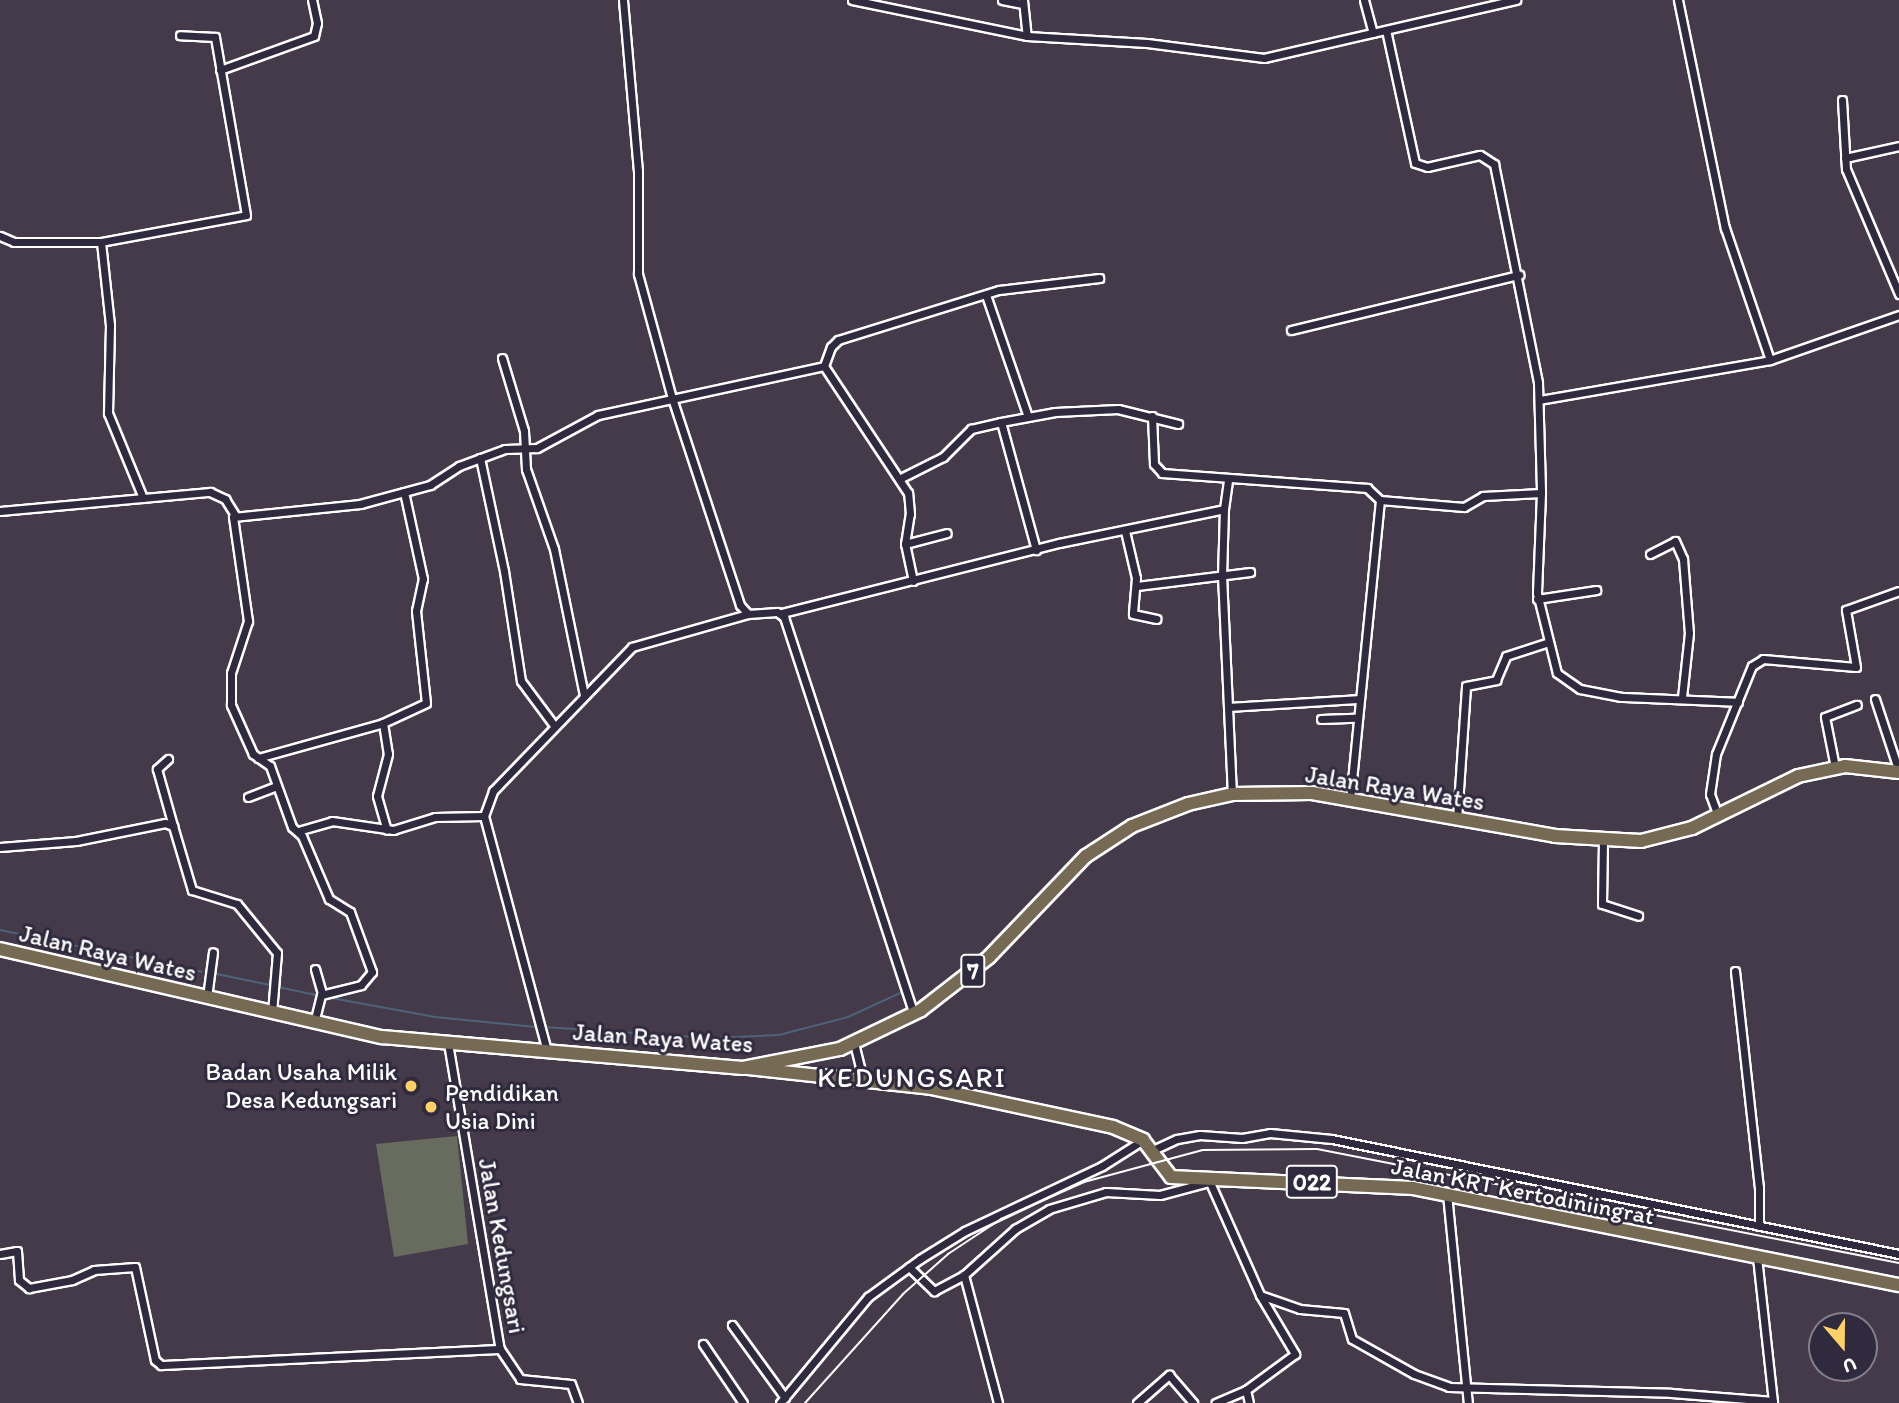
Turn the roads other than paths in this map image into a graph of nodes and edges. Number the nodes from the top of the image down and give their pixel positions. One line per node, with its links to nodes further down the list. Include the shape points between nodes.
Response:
1 (312, 0): 15 (street, via 317,23 314,36)
2 (623, 0): 30 (street, via 638,172 638,274)
3 (852, 0): 10 (street)
4 (888, 0): 10 (street)
5 (1002, 0): 9 (street)
6 (1364, 0): 12 (street)
7 (1516, 0): 11 (street)
8 (1678, 0): 28 (street, via 1725,228)
9 (1023, 2): 14 (street)
10 (887, 10): 14 (street)
11 (1386, 30): 12 (street); 21 (street, via 1411,159 1427,167 1480,155 1492,159)
12 (1373, 33): 14 (street, via 1264,58 1147,43)
13 (180, 35): 15 (street, via 214,36)
14 (1027, 36)
15 (220, 70): 20 (street, via 246,215)
16 (1842, 100): 18 (street)
17 (1899, 146): 18 (street)
18 (1844, 158): 24 (street)
19 (0, 236): 20 (street, via 14,242)
20 (101, 242): 42 (street, via 110,325 108,413)
21 (1519, 275): 26 (street); 31 (street)
22 (1099, 278): 23 (street, via 1017,286)
23 (986, 295): 29 (street, via 838,340); 33 (street)
24 (1899, 295)
25 (1899, 315): 28 (street)
26 (1291, 330)
27 (502, 358): 36 (street, via 524,431)
28 (1770, 360): 31 (street)
29 (824, 366): 30 (street); 38 (street)
30 (672, 398): 36 (street, via 598,415 537,448); 60 (street, via 740,605)
31 (1539, 400): 41 (street)
32 (1152, 416): 33 (street, via 1090,409); 35 (street); 39 (street, via 1159,471)
33 (1028, 417): 34 (street)
34 (1001, 422): 38 (street, via 971,429 943,457); 50 (street)
35 (1178, 424)
36 (523, 447): 37 (street); 63 (street, via 554,550)
37 (480, 458): 40 (street, via 430,485); 73 (street, via 521,681)
38 (901, 478): 49 (street, via 911,508)
39 (1228, 480): 43 (street, via 1367,488); 44 (street)
40 (404, 492): 46 (street, via 326,510); 72 (street, via 423,579 416,611 427,700 417,711)
41 (1541, 493): 43 (street, via 1489,495 1465,507); 58 (street)
42 (143, 498): 45 (street); 46 (street, via 215,493)
43 (1380, 500): 65 (street, via 1375,576)
44 (1224, 509): 47 (street); 53 (street)
45 (0, 511)
46 (235, 515): 74 (street, via 232,521 248,621 231,673 231,705)
47 (1125, 531): 50 (street); 55 (street)
48 (947, 533): 49 (street)
49 (905, 544): 54 (street)
50 (1036, 550): 54 (street)
51 (1650, 554): 64 (street, via 1675,541 1684,559 1689,633)
52 (1251, 572): 53 (street)
53 (1222, 575): 55 (street); 69 (street)
54 (913, 581): 59 (street)
55 (1137, 586): 61 (street, via 1133,614)
56 (1596, 590): 58 (street)
57 (1899, 591): 67 (street, via 1846,610 1856,667 1759,660 1752,666)
58 (1537, 599): 62 (street)
59 (782, 613): 60 (street); 98 (street)
60 (748, 614): 63 (street, via 641,642)
61 (1156, 619)
62 (1546, 643): 64 (street, via 1557,673 1580,689 1621,697); 84 (street, via 1506,656 1498,679 1465,688)
63 (584, 695): 73 (street)
64 (1682, 697): 67 (street)
65 (1357, 699): 69 (street); 70 (street)
66 (1875, 699): 77 (street)
67 (1738, 702): 83 (street, via 1711,779)
68 (1857, 705): 76 (street, via 1825,717)
69 (1228, 707): 79 (street)
70 (1356, 718): 71 (street); 81 (street)
71 (1321, 719)
72 (383, 723): 74 (street); 86 (street, via 388,754 377,796)
73 (553, 724): 82 (street, via 498,780)
74 (257, 758): 78 (street, via 268,763)
75 (168, 759): 85 (street, via 157,769)
76 (1835, 768): 77 (main road, Jalan Raya Wates / 7); 83 (main road, Jalan Raya Wates / 7, via 1798,776)
77 (1899, 772)
78 (277, 786): 80 (street); 87 (street)
79 (1232, 794): 81 (main road, Jalan Raya Wates / 7, via 1278,791); 98 (main road, Jalan Raya Wates / 7, via 1153,816 1094,850 989,957)
80 (247, 797)
81 (1350, 798): 84 (main road, Jalan Raya Wates / 7)
82 (484, 816): 86 (street, via 445,816); 102 (street)
83 (1718, 816): 88 (main road, Jalan Raya Wates / 7, via 1666,837)
84 (1457, 819): 88 (main road, Jalan Raya Wates / 7)
85 (173, 826): 89 (street, via 165,823 76,841); 97 (street, via 191,890 237,904 277,953)
86 (387, 830): 87 (street, via 337,820)
87 (298, 831): 95 (street, via 329,900 350,912 372,972 361,985)
88 (1603, 840): 90 (street, via 1602,904)
89 (0, 847)
90 (1638, 916)
91 (0, 949): 96 (main road, Jalan Raya Wates / 7)
92 (213, 952): 96 (street)
93 (315, 969): 95 (street)
94 (1735, 971): 108 (street, via 1759,1187)
95 (322, 994): 99 (street)
96 (207, 998): 97 (main road, Jalan Raya Wates / 7)
97 (272, 1014): 99 (main road, Jalan Raya Wates / 7)
98 (914, 1014): 101 (main road, Jalan Raya Wates / 7)
99 (314, 1024): 100 (main road, Jalan Raya Wates / 7)
100 (448, 1042): 102 (main road, Jalan Raya Wates / 7); 118 (street, Jalan Kedungsari)
101 (854, 1044): 103 (main road, Jalan Raya Wates / 7); 104 (street)
102 (547, 1051): 103 (main road, Jalan Raya Wates / 7)
103 (743, 1068): 104 (main road)
104 (864, 1084): 105 (main road, via 931,1088 1113,1127)
105 (1148, 1145): 106 (main road, Jalan KRT Kertodiniingrat / 022, via 1171,1177); 108 (street, via 1186,1137 1285,1133 1355,1142); 112 (street, via 965,1231)
106 (1209, 1180): 107 (main road, Jalan KRT Kertodiniingrat / 022, via 1388,1185); 113 (street, via 1160,1195 1106,1192 1049,1209 1015,1229); 115 (street)
107 (1447, 1194): 111 (main road, Jalan KRT Kertodiniingrat / 022); 119 (street)
108 (1759, 1226): 110 (street)
109 (0, 1254): 118 (street, via 17,1251 19,1280 29,1288 65,1282 94,1270 135,1267 155,1360 161,1365)
110 (1899, 1254)
111 (1758, 1257): 114 (main road, Jalan KRT Kertodiniingrat / 022); 122 (street)
112 (909, 1267): 113 (street, via 934,1291); 121 (street, via 863,1302)
113 (964, 1275): 125 (street)
114 (1899, 1285)
115 (1260, 1295): 119 (street, via 1300,1309 1344,1313 1348,1335 1364,1347 1435,1383); 120 (street, via 1295,1354)
116 (732, 1325): 121 (street)
117 (703, 1344): 124 (street)
118 (500, 1349): 123 (street, Jalan Kedungsari, via 520,1379 571,1384)
119 (1468, 1389): 122 (street, via 1671,1393); 130 (street)
120 (1246, 1390): 128 (street); 129 (street)
121 (782, 1400)
122 (1773, 1402)
123 (578, 1403)
124 (743, 1403)
125 (998, 1403)
126 (1137, 1403): 127 (street, via 1169,1375)
127 (1193, 1403)
128 (1216, 1403)
129 (1249, 1403)
130 (1468, 1403)

